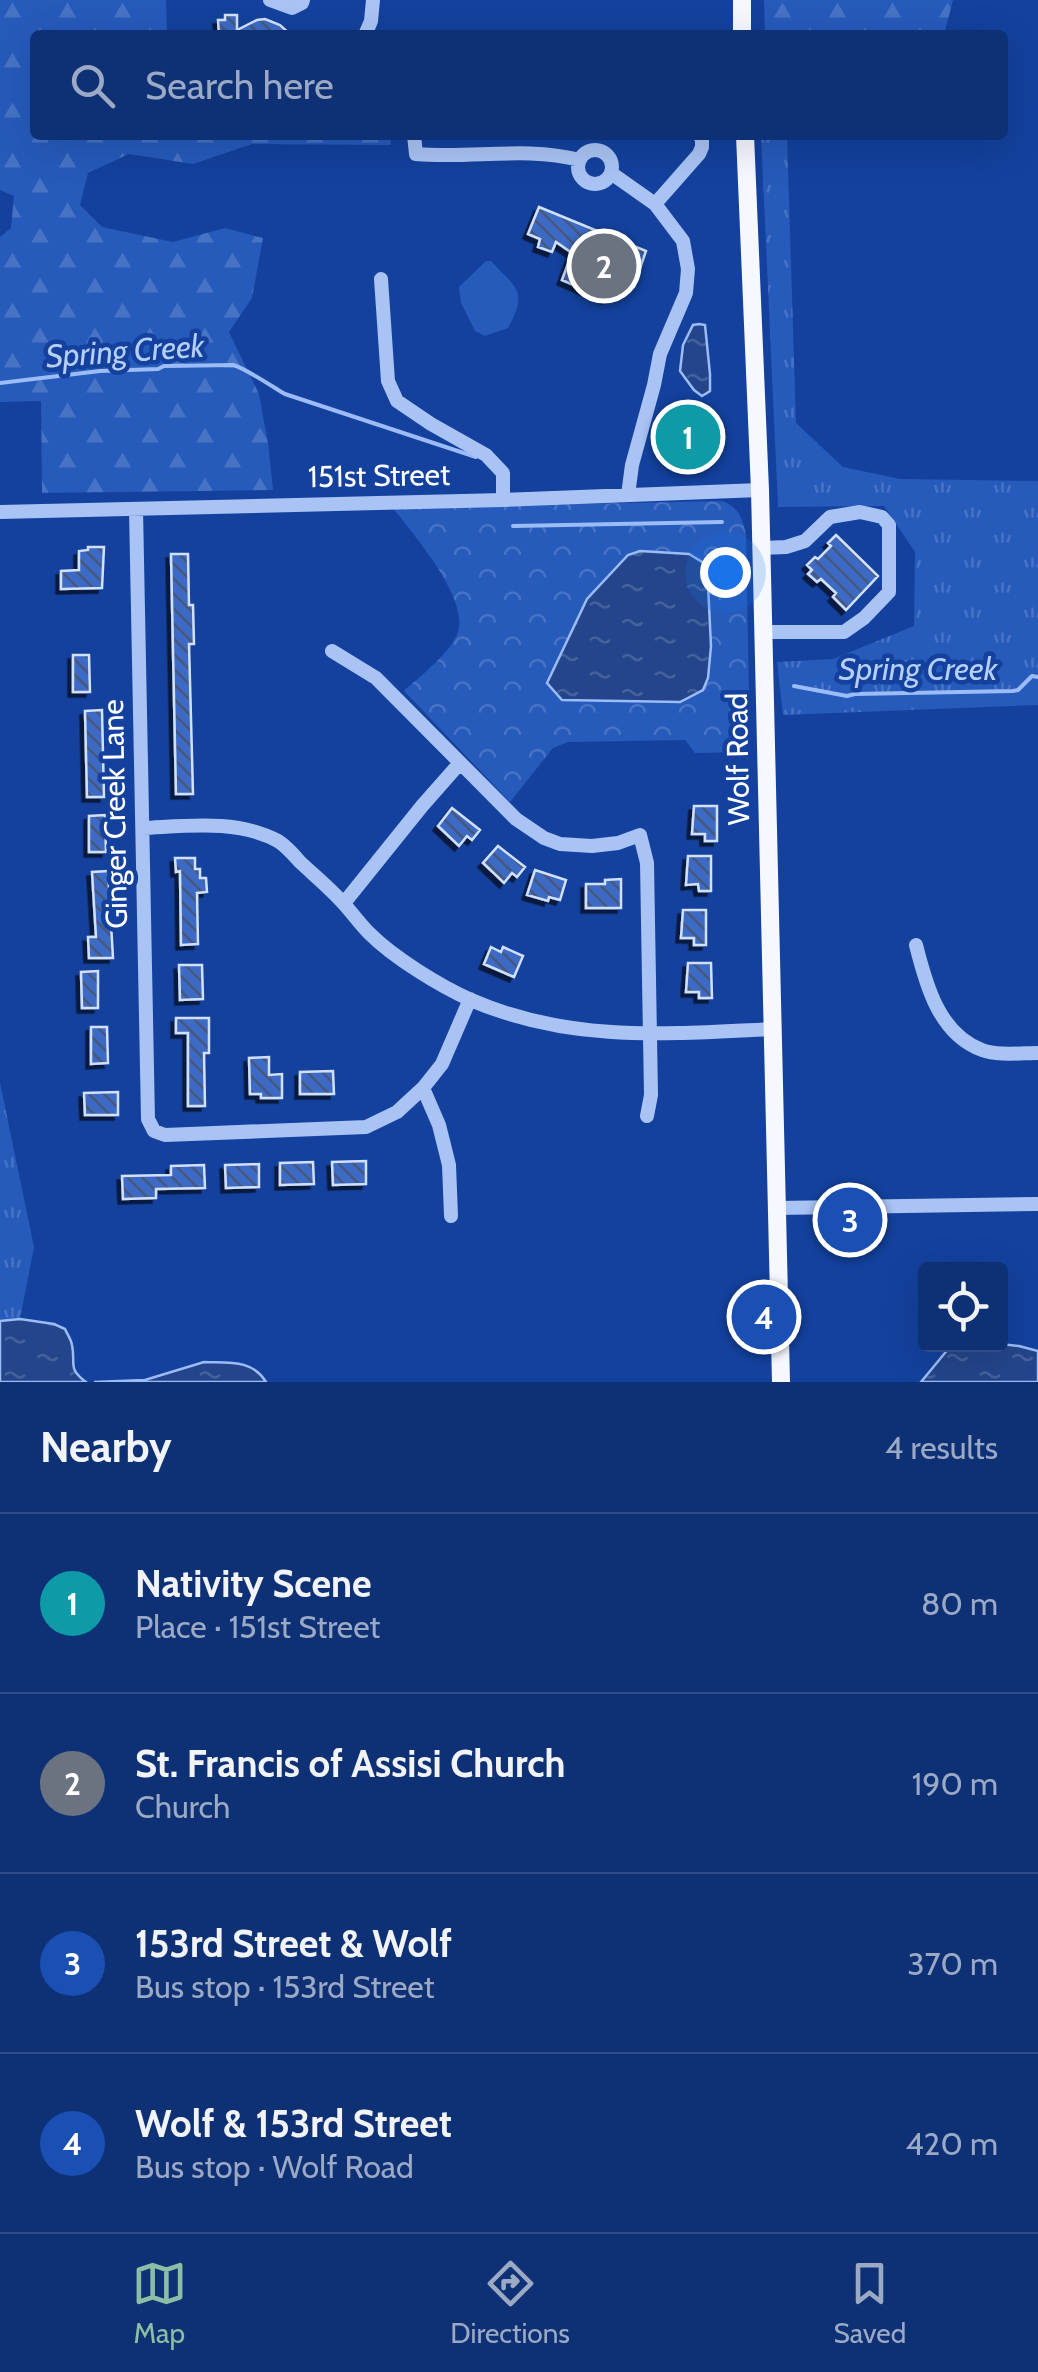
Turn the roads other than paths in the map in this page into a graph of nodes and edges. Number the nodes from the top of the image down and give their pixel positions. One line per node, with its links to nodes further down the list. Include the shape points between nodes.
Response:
1 (270, 0): 2 (street, via 292,8)
2 (303, 0)
3 (374, 0): 5 (street)
4 (742, 0): 6 (main road)
5 (366, 30)
6 (742, 30)
7 (415, 140): 12 (street, via 416,154 514,152)
8 (606, 140): 11 (street)
9 (702, 140): 14 (street, via 699,154)
10 (745, 140): 16 (main road, Wolf Road)
11 (602, 151): 12 (street, via 586,152); 13 (street)
12 (580, 160): 13 (street, via 581,176 589,182 600,184)
13 (611, 173): 14 (street)
14 (656, 204): 17 (street, via 684,241 686,293 660,354)
15 (380, 279): 18 (street, via 388,381 397,400 486,455 502,473)
16 (760, 490): 17 (street, 151st Street); 21 (main road, Wolf Road)
17 (628, 495): 18 (street, 151st Street)
18 (504, 500): 19 (street, 151st Street)
19 (136, 509): 20 (street, 151st Street); 25 (street, Ginger Creek Lane)
20 (0, 512)
21 (760, 548): 22 (main road, Wolf Road); 22 (street, via 805,541 830,517 860,512 888,525 889,592 864,618 844,632)
22 (762, 632): 29 (main road, Wolf Road)
23 (332, 651): 24 (street, via 376,678)
24 (459, 764): 26 (street); 30 (street, via 544,838 592,846 640,835 648,863)
25 (143, 828): 26 (street, via 239,828 280,842); 32 (street, Ginger Creek Lane, via 148,1119 154,1130 165,1135 366,1127 397,1112)
26 (344, 903): 28 (street, via 371,935)
27 (916, 945): 31 (street, via 932,996 959,1036 983,1051)
28 (470, 1000): 30 (street, via 553,1025); 32 (street, via 442,1064)
29 (772, 1029): 30 (street); 35 (main road, Wolf Road)
30 (651, 1034): 33 (street)
31 (1038, 1053)
32 (422, 1088): 36 (street, via 449,1165)
33 (646, 1116)
34 (1038, 1204): 35 (street)
35 (777, 1208): 37 (main road, Wolf Road)
36 (451, 1216)
37 (781, 1382)

